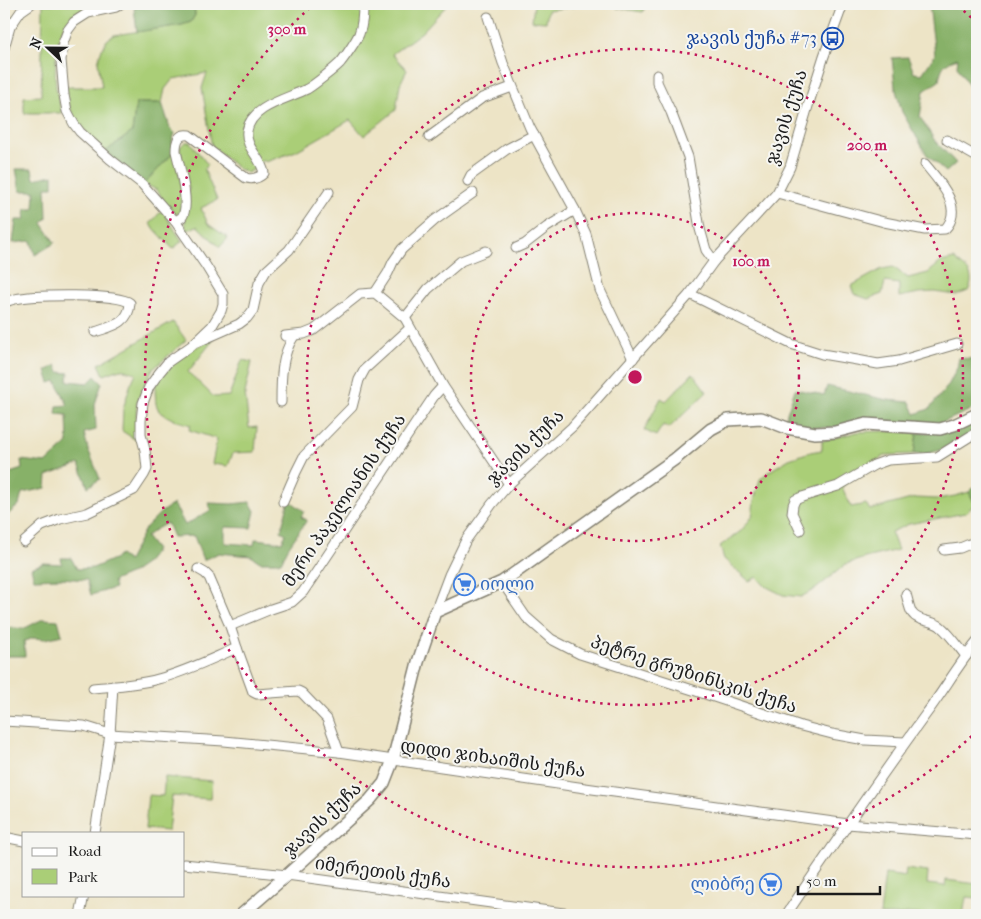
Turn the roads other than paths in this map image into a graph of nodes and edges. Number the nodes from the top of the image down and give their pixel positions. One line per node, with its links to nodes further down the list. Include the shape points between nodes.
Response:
1 (31, 4): 6 (street, via 21,11 10,27)
2 (120, 4): 19 (street, via 88,14 68,30 62,60 67,111 80,132 142,184)
3 (363, 4): 19 (street, via 359,34 340,63 309,88 257,113 249,123 248,145 263,166 264,173 260,177 246,178 188,135 179,138 176,151 186,200 182,217)
4 (843, 4): 17 (street, ჯავის ქუჩა, via 790,167)
5 (488, 17): 8 (street)
6 (4, 48)
7 (658, 75): 22 (street, via 656,82 688,157 700,229 706,250)
8 (512, 87): 9 (street); 10 (street, via 482,98)
9 (534, 135): 14 (street, via 507,149 471,175); 18 (street)
10 (429, 137)
11 (947, 140): 12 (street)
12 (977, 157)
13 (925, 164): 17 (street, via 950,200 953,214 945,229 925,230 884,222)
14 (468, 181)
15 (329, 192): 30 (street, via 289,250 262,277 253,310 247,318)
16 (473, 193): 23 (street, via 402,249)
17 (777, 193): 22 (street, ჯავის ქუჩა)
18 (575, 210): 20 (street); 31 (street, via 586,234 600,290)
19 (175, 221): 30 (street, via 223,294 221,312 212,326)
20 (516, 248)
21 (486, 251): 26 (street, via 461,261 428,289)
22 (714, 261): 24 (street, ჯავის ქუჩა)
23 (376, 294): 26 (street); 33 (street, via 360,294 314,330 290,336 281,377)
24 (690, 294): 29 (street, via 791,344 822,354 878,364); 31 (street, ჯავის ქუჩა)
25 (4, 302): 28 (street, via 102,296 130,303 122,322)
26 (405, 318): 27 (street)
27 (410, 328): 32 (street); 37 (street, via 365,370 352,407 304,456)
28 (95, 332)
29 (957, 344)
30 (191, 346): 40 (street, via 168,362 149,387 141,421 147,469 134,490 88,513 42,526)
31 (633, 359): 36 (street, ჯავის ქუჩა, via 572,428)
32 (443, 386): 36 (street); 46 (street, მერი პაკელიანის ქუჩა, via 304,592 292,602)
33 (281, 402)
34 (977, 414): 43 (street, via 940,429 866,424 835,432 814,433 787,428 762,418 728,420 711,429 676,459)
35 (977, 432): 38 (street, via 937,457 888,460 838,486 795,500 792,513)
36 (509, 484): 45 (street, ჯავის ქუჩა, via 466,540)
37 (283, 502)
38 (800, 530)
39 (977, 541): 41 (street)
40 (24, 542)
41 (944, 550)
42 (198, 569): 46 (street, via 210,577)
43 (502, 582): 45 (street); 54 (street, პეტრე გრუზინსკის ქუჩა, via 526,617 551,639 580,654 801,726 865,740)
44 (906, 594): 49 (street, via 913,615 936,623)
45 (435, 612): 56 (street, ჯავის ქუჩა, via 418,662)
46 (230, 626): 48 (street)
47 (977, 642): 49 (street)
48 (237, 648): 50 (street, via 158,679); 55 (street, via 254,692 302,693 327,719)
49 (966, 656): 54 (street)
50 (113, 686): 51 (street); 53 (street)
51 (92, 688)
52 (4, 721): 53 (street, დიდი ჯიხაიშის ქუჩა, via 84,726)
53 (110, 734): 55 (street, დიდი ჯიხაიშის ქუჩა); 58 (street)
54 (905, 742): 57 (street)
55 (339, 752): 56 (street, დიდი ჯიხაიშის ქუჩა)
56 (393, 760): 57 (street, დიდი ჯიხაიშის ქუჩა); 63 (street, ჯავის ქუჩა, via 384,783 370,800)
57 (848, 824): 59 (street, დიდი ჯიხაიშის ქუჩა); 68 (street)
58 (95, 832)
59 (977, 835)
60 (4, 837): 61 (street)
61 (22, 841)
62 (185, 864): 63 (street, იმერეთის ქუჩა)
63 (287, 875): 66 (street, ჯავის ქუჩა); 67 (street, იმერეთის ქუჩა)
64 (84, 896): 65 (street)
65 (80, 915)
66 (240, 915)
67 (578, 915)
68 (786, 915)

